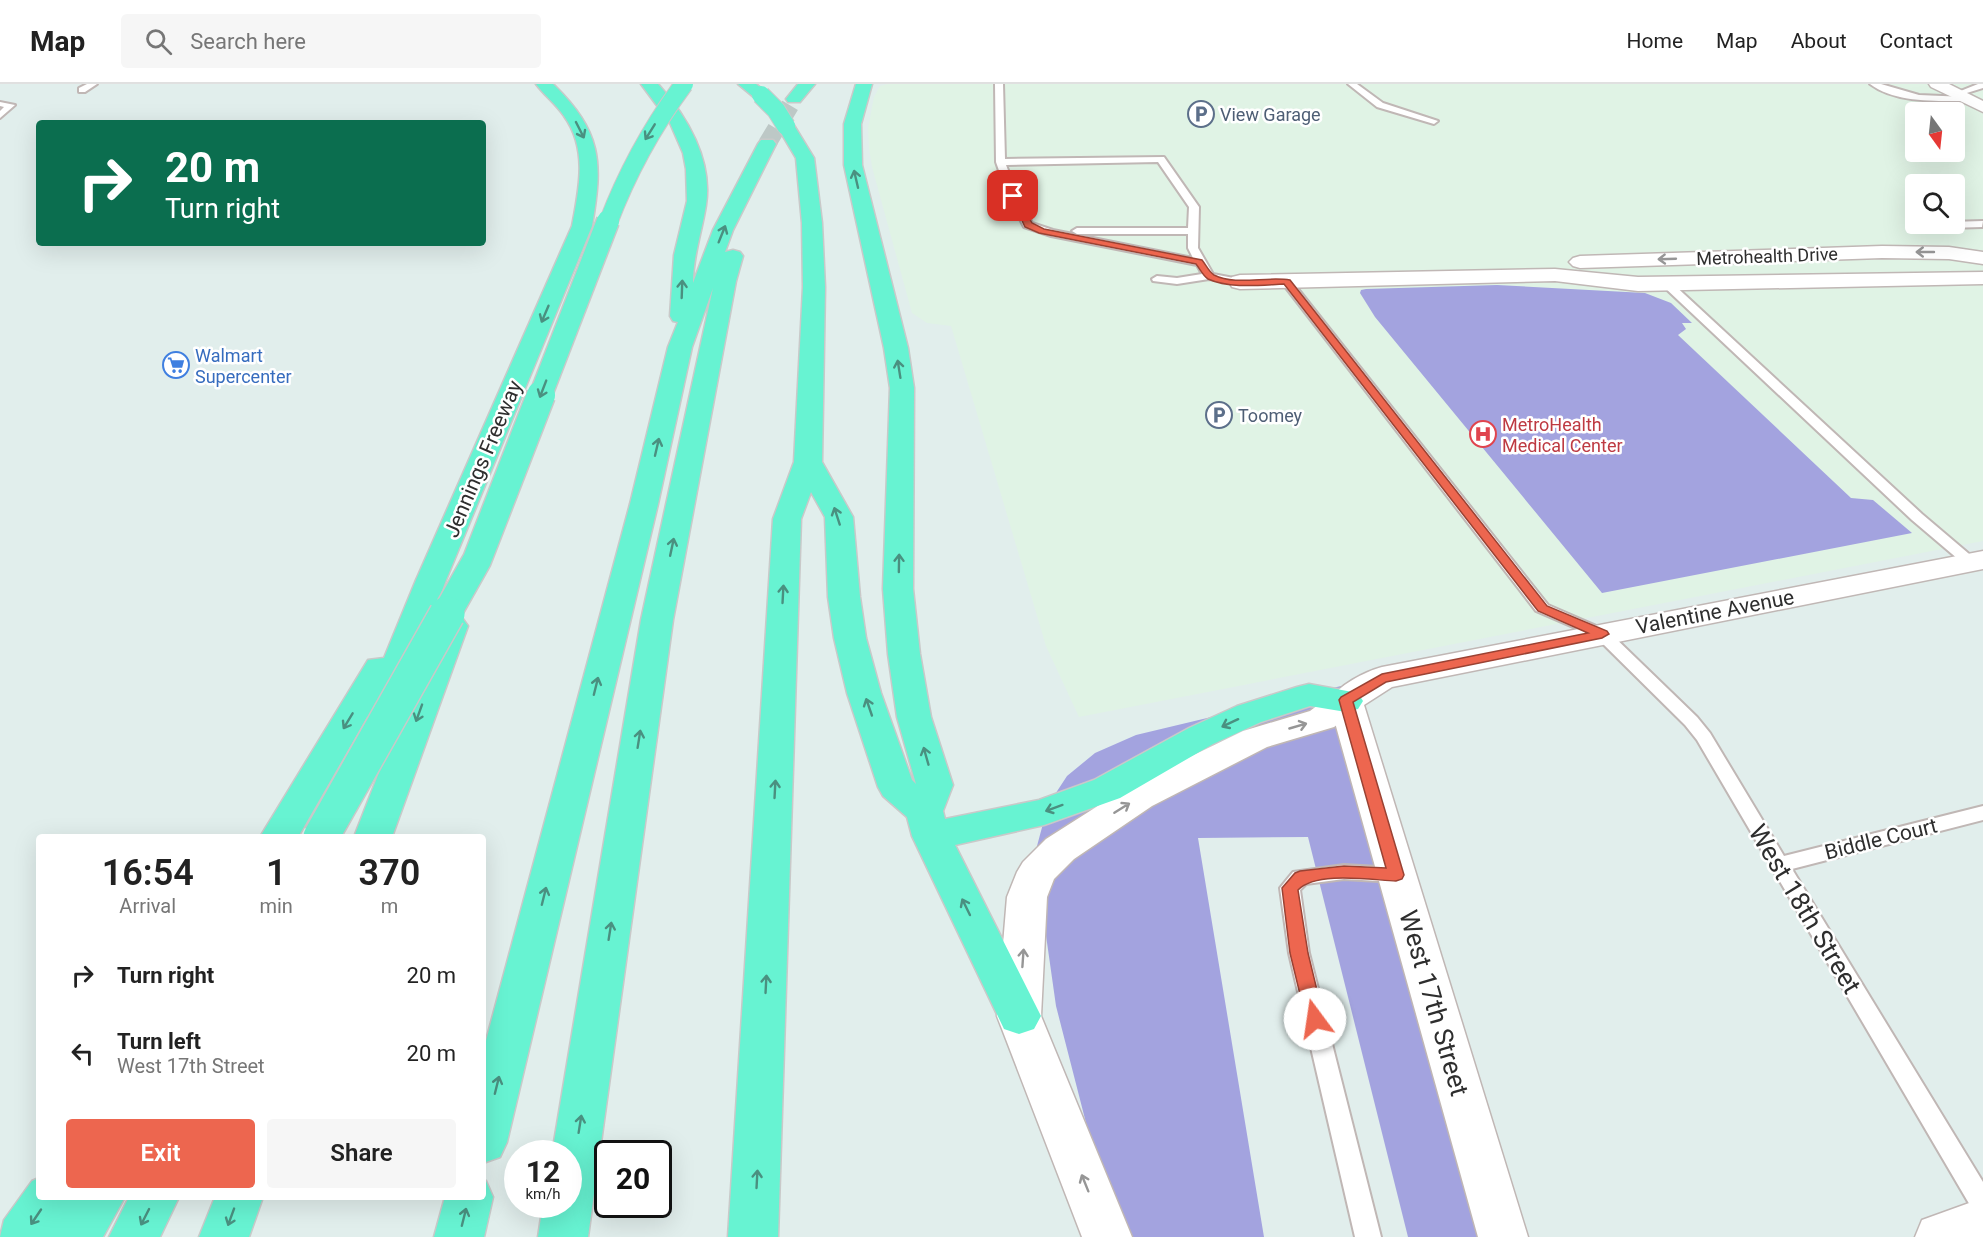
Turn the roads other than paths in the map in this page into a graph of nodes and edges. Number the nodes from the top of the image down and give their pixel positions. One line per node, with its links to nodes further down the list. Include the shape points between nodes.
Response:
1 (93, 84): 13 (lane)
2 (544, 84): 40 (highway, Jennings Freeway, one-way to 40, via 574,118 589,147 591,183 582,226)
3 (650, 84): 36 (highway, one-way to 3, via 684,253 697,202 697,174 679,124)
4 (684, 84): 38 (highway, one-way to 38, bridge, via 640,147 621,189)
5 (746, 84): 37 (highway, bridge, via 776,110 805,158 814,287)
6 (807, 84): 15 (highway)
7 (864, 84): 44 (highway, one-way to 7, via 935,785 914,717 898,589 902,388 851,144)
8 (999, 84): 21 (lane)
9 (1352, 84): 19 (lane, via 1380,105)
10 (1874, 84): 14 (lane, via 1893,94 1935,99)
11 (1937, 84): 14 (street)
12 (1983, 85): 14 (lane)
13 (82, 90)
14 (1961, 96): 17 (street)
15 (794, 99)
16 (0, 104): 18 (lane, via 11,105)
17 (1983, 107)
18 (0, 115)
19 (1434, 121)
20 (767, 144): 22 (highway)
21 (1001, 162): 25 (lane, via 1028,225); 26 (lane, via 1161,159 1194,207)
22 (739, 197): 36 (highway, one-way to 22); 53 (highway, one-way to 22, via 657,620 725,282 747,213)
23 (1982, 224): 24 (lane)
24 (1965, 225)
25 (1042, 231): 26 (lane); 28 (lane)
26 (1194, 231): 28 (lane, via 1193,249)
27 (1983, 258): 29 (street, Metrohealth Drive, one-way to 29, via 1882,252 1582,261)
28 (1199, 262): 30 (lane)
29 (1555, 275): 34 (street, Metrohealth Drive); 35 (street, Metrohealth Drive)
30 (1204, 276): 32 (lane, via 1195,280); 33 (lane)
31 (1983, 278): 35 (street, Metrohealth Drive)
32 (1154, 279)
33 (1240, 282): 34 (street, Metrohealth Drive)
34 (1287, 282): 41 (lane, via 1542,608)
35 (1667, 284): 39 (lane, via 1917,517)
36 (680, 347): 52 (highway, one-way to 36)
37 (808, 462): 44 (highway, one-way to 37, via 896,787 864,693 844,597 839,517); 68 (highway, one-way to 37, via 787,519)
38 (477, 560): 47 (highway, bridge); 48 (highway, one-way to 48, bridge)
39 (1977, 561): 41 (street, Valentine Avenue)
40 (431, 580): 45 (highway, one-way to 45); 46 (highway, Jennings Freeway, via 366,744)
41 (1602, 634): 42 (street, Valentine Avenue, via 1382,678); 49 (lane, West 18th Street, via 1691,721)
42 (1346, 700): 44 (highway, one-way to 44, via 1309,695 1249,714 1107,789 1044,812); 50 (street, West 17th Street); 51 (street, Valentine Avenue, one-way to 42, via 1026,897 1037,872 1060,849 1139,797 1255,739 1322,719)
43 (1983, 813): 49 (lane, Biddle Court)
44 (928, 823): 51 (highway, one-way to 44)
45 (281, 834)
46 (323, 834)
47 (324, 834)
48 (374, 834)
49 (1779, 865): 59 (lane, West 18th Street)
50 (1396, 875): 70 (lane, via 1344,872 1300,877 1290,888 1299,953); 71 (street, West 17th Street)
51 (1019, 1016): 69 (street, one-way to 51)
52 (486, 1130)
53 (578, 1140)
54 (47, 1200): 62 (highway, one-way to 62)
55 (99, 1200): 63 (highway)
56 (153, 1200): 64 (highway, one-way to 64)
57 (238, 1200): 65 (highway, one-way to 65)
58 (468, 1200): 66 (highway, one-way to 58)
59 (1983, 1204)
60 (566, 1218): 67 (highway)
61 (1983, 1222): 72 (street)
62 (22, 1237)
63 (75, 1237)
64 (134, 1237)
65 (224, 1237)
66 (459, 1237)
67 (563, 1237)
68 (753, 1237)
69 (1107, 1237)
70 (1368, 1237)
71 (1503, 1237)
72 (1940, 1237)

